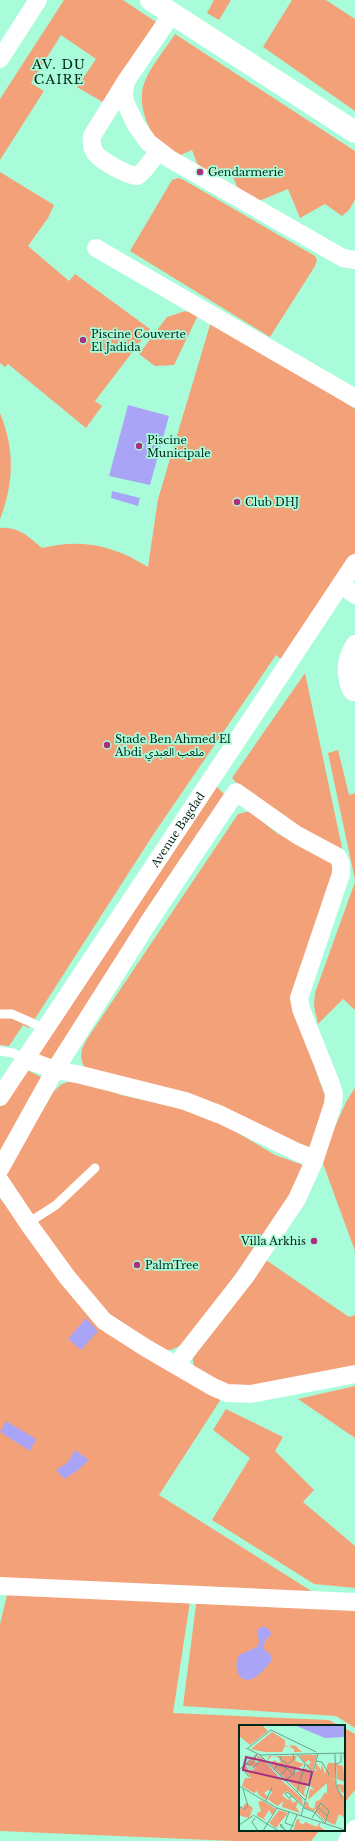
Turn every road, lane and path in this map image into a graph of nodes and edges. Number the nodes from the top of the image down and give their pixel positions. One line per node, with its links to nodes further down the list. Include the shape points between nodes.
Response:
1 (38, 0): 4 (street)
2 (151, 0): 3 (street)
3 (172, 14): 5 (street); 6 (street)
4 (0, 59)
5 (126, 81): 7 (street, via 124,93 131,116 148,142); 7 (street, via 92,136 91,141 96,154 130,176 138,176)
6 (355, 132)
7 (159, 151): 9 (street, via 343,258)
8 (96, 248): 10 (street)
9 (355, 260)
10 (355, 398)
11 (355, 563): 12 (street, Avenue Bagdad)
12 (341, 584): 13 (street); 16 (street, Avenue Bagdad)
13 (355, 595)
14 (355, 644): 15 (street, via 347,656 346,668 350,689)
15 (355, 691)
16 (215, 772): 17 (street); 19 (street, Avenue Bagdad)
17 (236, 792): 22 (street, via 150,920); 24 (street, via 297,835 338,857 341,864 341,874 299,998 334,1094)
18 (0, 1014): 19 (lane, via 12,1014)
19 (46, 1029): 21 (street, Avenue Bagdad)
20 (0, 1051): 21 (lane, via 13,1053)
21 (25, 1059): 22 (street); 23 (street, Avenue Bagdad)
22 (55, 1070): 24 (street, via 186,1101); 26 (street)
23 (0, 1097)
24 (314, 1159): 29 (street, via 297,1198 245,1277)
25 (95, 1168): 28 (lane, via 56,1205)
26 (0, 1169)
27 (0, 1181): 28 (street)
28 (28, 1223): 29 (street, via 104,1321)
29 (176, 1365): 30 (street, via 213,1387 238,1394 264,1392)
30 (355, 1374)
31 (0, 1586): 32 (street)
32 (355, 1602)
33 (355, 1829): 34 (street)
34 (347, 1841)

